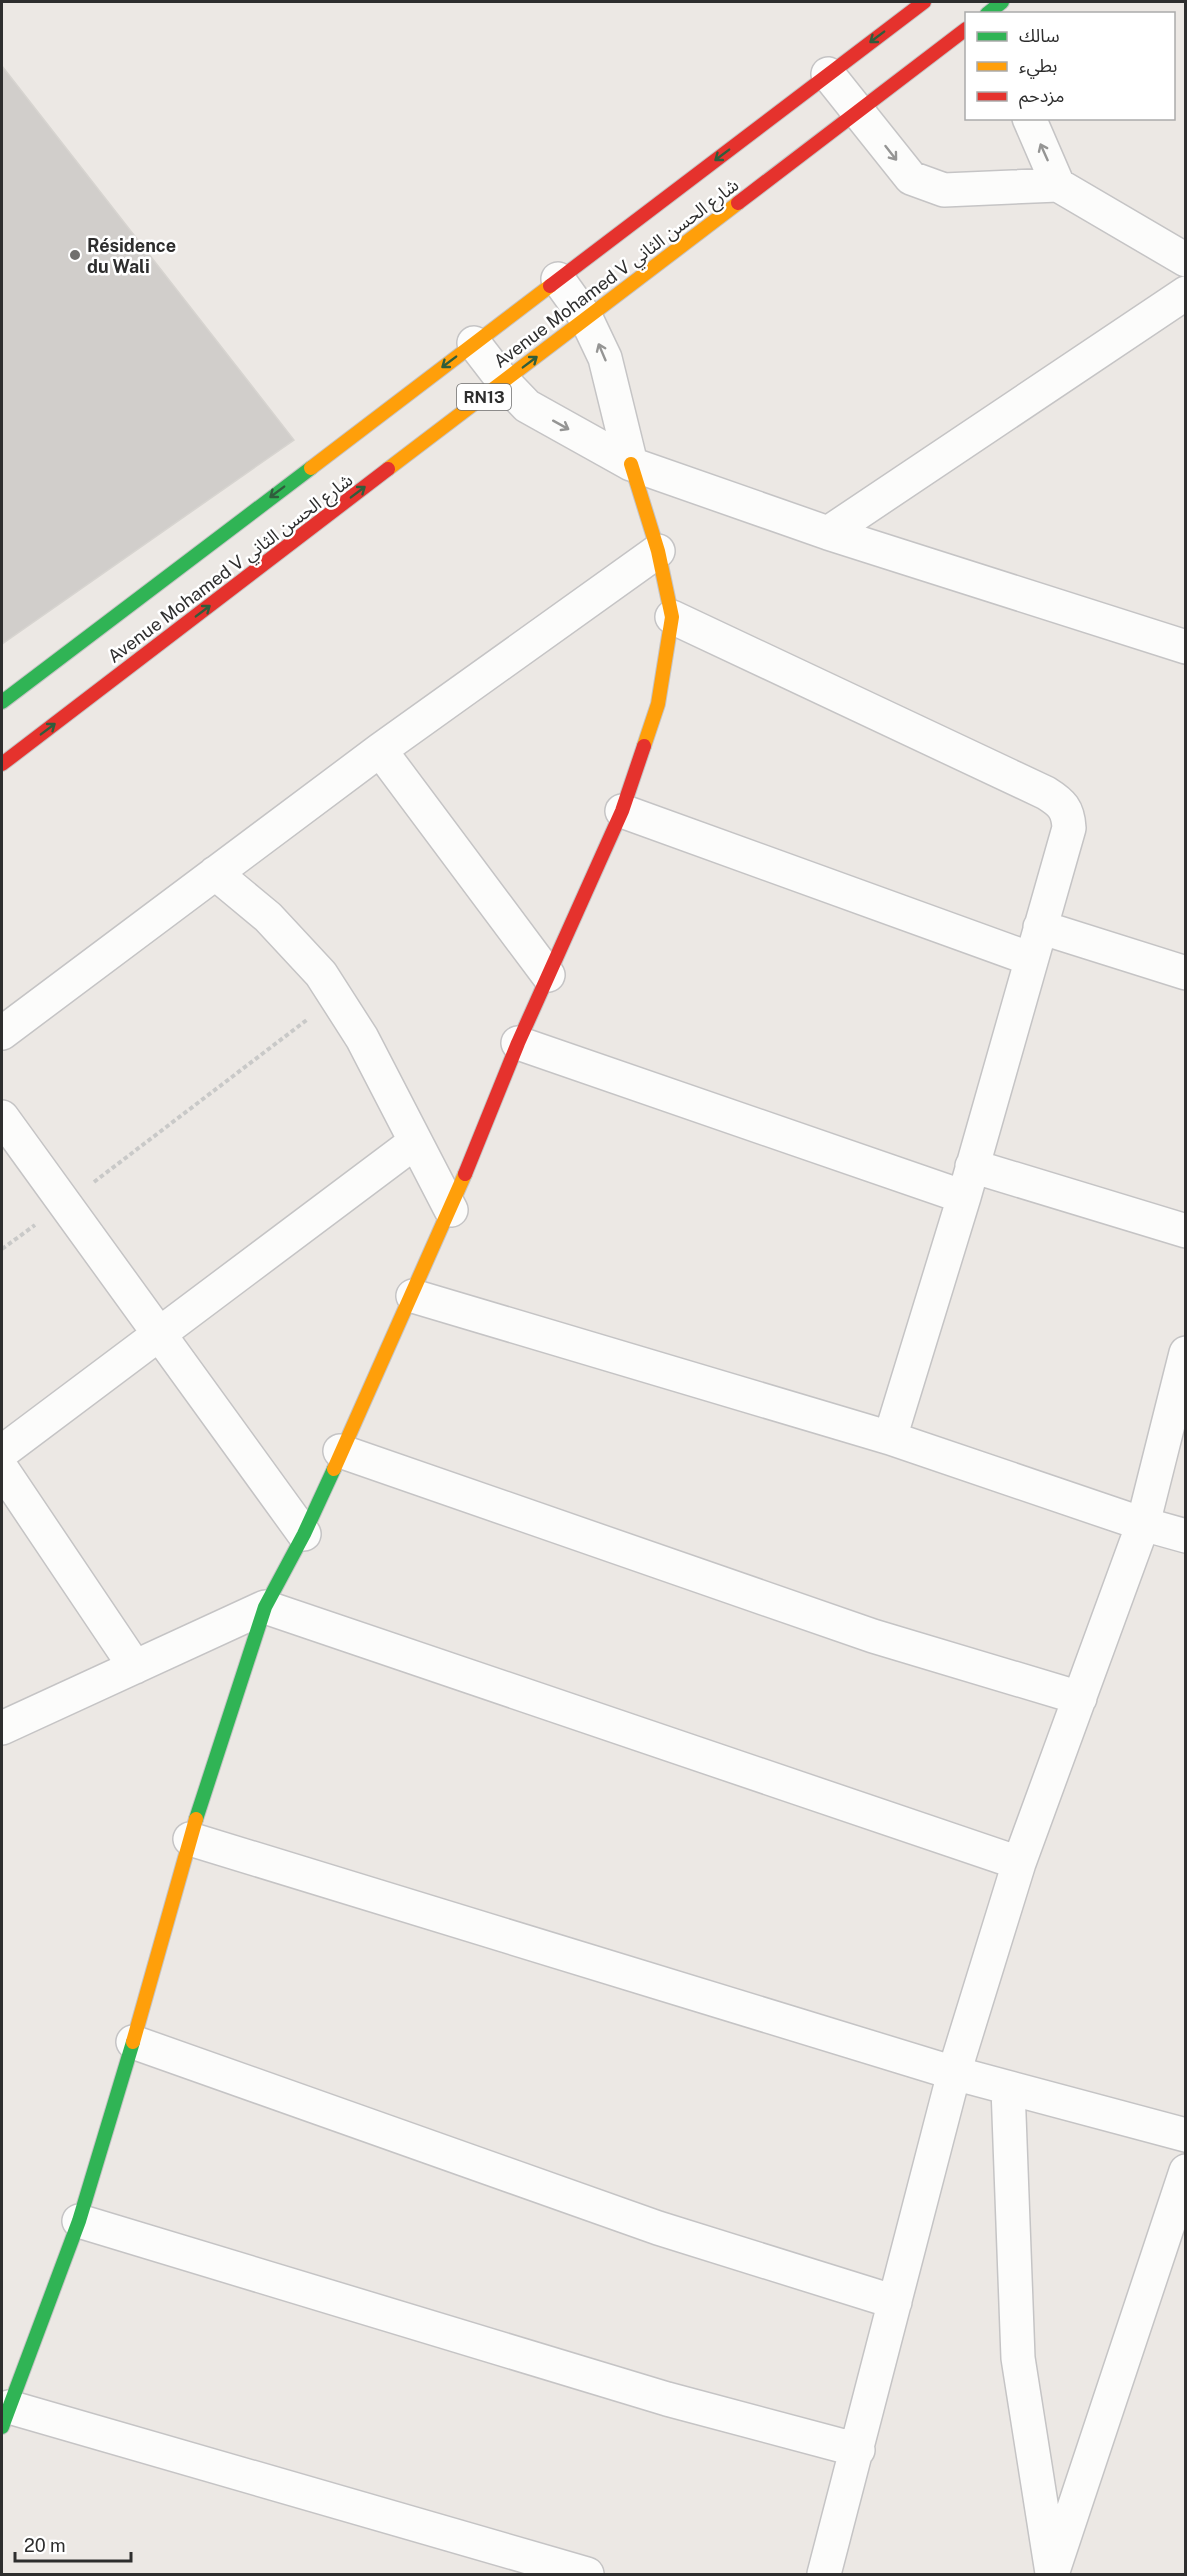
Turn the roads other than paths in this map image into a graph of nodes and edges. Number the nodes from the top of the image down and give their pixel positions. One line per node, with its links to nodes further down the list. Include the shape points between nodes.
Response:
1 (924, 2): 5 (main road, Avenue Mohamed V شارع الحسن الثاني / RN13, one-way to 5)
2 (1002, 2): 3 (main road)
3 (990, 12)
4 (965, 30): 6 (main road, Avenue Mohamed V شارع الحسن الثاني / RN13)
5 (828, 74): 6 (street); 10 (main road, Avenue Mohamed V شارع الحسن الثاني / RN13, one-way to 10)
6 (858, 111): 8 (street, one-way to 8, via 911,178 944,190); 12 (main road, Avenue Mohamed V شارع الحسن الثاني / RN13)
7 (1030, 120): 8 (street, one-way to 7)
8 (1058, 185): 9 (street)
9 (1185, 260)
10 (558, 279): 12 (street); 13 (main road, Avenue Mohamed V شارع الحسن الثاني / RN13)
11 (1185, 293): 16 (street)
12 (586, 318): 14 (main road, Avenue Mohamed V شارع الحسن الثاني / RN13, one-way to 12); 15 (street, one-way to 12, via 605,358)
13 (474, 343): 14 (street); 20 (main road, Avenue Mohamed V شارع الحسن الثاني / RN13, one-way to 20)
14 (504, 382): 15 (street, one-way to 15, via 527,406); 22 (main road, Avenue Mohamed V شارع الحسن الثاني / RN13, one-way to 14)
15 (631, 464): 16 (street); 17 (main road)
16 (828, 533): 19 (street)
17 (658, 552): 18 (main road); 21 (street)
18 (672, 617): 23 (main road, via 658,704); 25 (street, via 1062,803 1069,828)
19 (1185, 647)
20 (2, 702)
21 (380, 750): 24 (street); 28 (street)
22 (2, 764)
23 (622, 811): 26 (street); 28 (main road)
24 (215, 873): 29 (street); 32 (street, via 268,917 321,974 362,1038)
25 (1040, 927): 26 (street); 27 (street)
26 (1032, 959): 33 (street)
27 (1185, 973)
28 (548, 975): 30 (main road)
29 (2, 1033)
30 (518, 1043): 34 (street); 35 (main road)
31 (2, 1117): 38 (street)
32 (415, 1142): 35 (street); 38 (street)
33 (972, 1166): 34 (street); 36 (street)
34 (964, 1197): 40 (street)
35 (451, 1210): 37 (main road)
36 (1185, 1231)
37 (413, 1296): 40 (street); 41 (main road)
38 (158, 1333): 42 (street); 45 (street)
39 (1185, 1353): 44 (street)
40 (890, 1438): 44 (street)
41 (340, 1450): 45 (main road); 49 (street, via 873,1636)
42 (2, 1452)
43 (2, 1469): 48 (street)
44 (1143, 1524): 46 (street); 49 (street)
45 (304, 1534): 47 (main road)
46 (1185, 1536)
47 (265, 1607): 48 (street); 51 (main road); 52 (street)
48 (135, 1667): 50 (street)
49 (1080, 1698): 52 (street)
50 (2, 1728)
51 (190, 1839): 53 (main road); 54 (street)
52 (1019, 1863): 54 (street)
53 (133, 2042): 58 (main road); 59 (street, via 658,2228)
54 (954, 2073): 55 (street); 59 (street)
55 (1008, 2088): 56 (street); 64 (street, via 1018,2358)
56 (1185, 2135)
57 (1185, 2171): 64 (street)
58 (79, 2221): 60 (main road); 61 (street, via 656,2396)
59 (895, 2302): 61 (street)
60 (5, 2417): 62 (street)
61 (858, 2450): 63 (street)
62 (587, 2574)
63 (824, 2574)
64 (1052, 2574)

